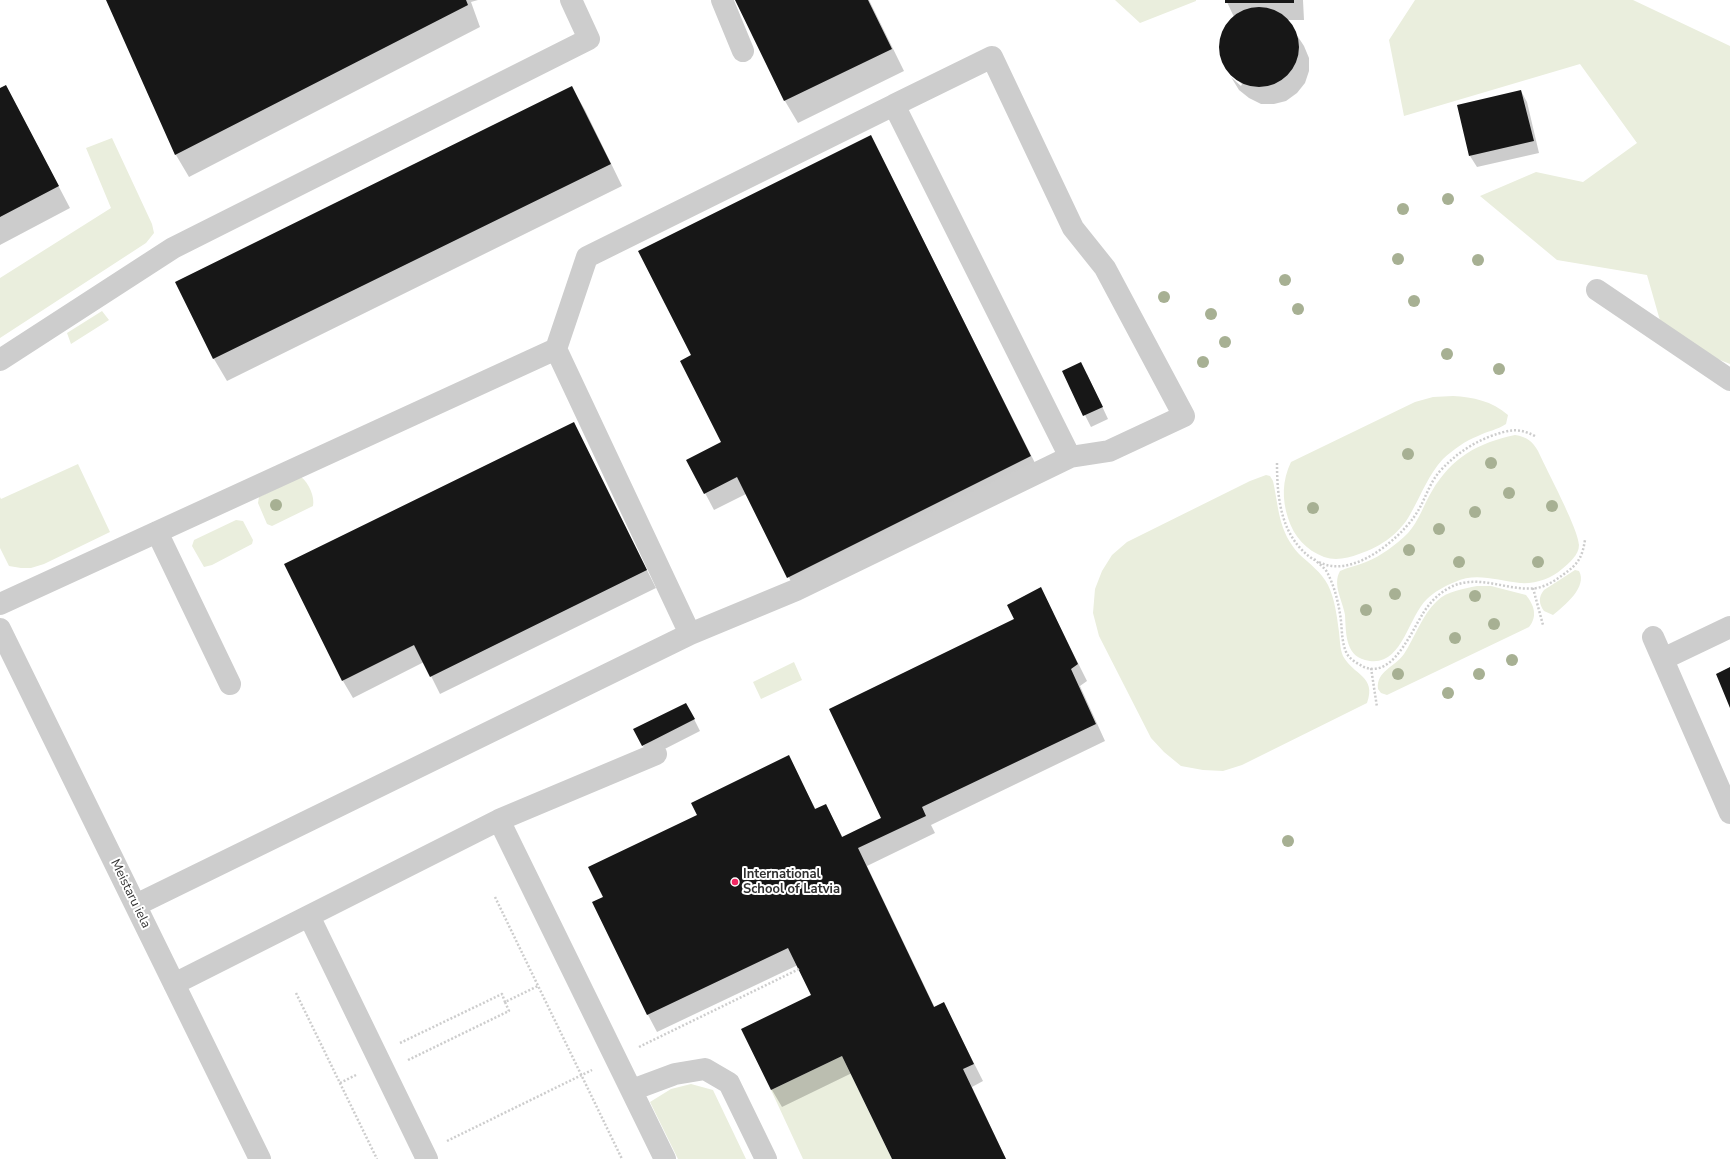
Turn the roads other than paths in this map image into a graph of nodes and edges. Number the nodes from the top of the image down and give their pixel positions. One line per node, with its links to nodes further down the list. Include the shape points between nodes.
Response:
1 (571, 0): 7 (street, via 589,39 173,248)
2 (722, 0): 3 (street)
3 (743, 51)
4 (894, 105): 6 (street, via 587,257); 9 (street); 9 (street, via 992,57 1073,228 1105,268 1184,416 1109,451)
5 (1597, 290): 8 (street)
6 (556, 349): 10 (street); 14 (street)
7 (0, 360)
8 (1730, 380)
9 (1070, 457): 14 (street, via 796,590)
10 (157, 532): 11 (street); 17 (street)
11 (0, 604)
12 (1730, 627): 16 (street)
13 (0, 629): 21 (street, Meistaru iela)
14 (690, 634): 21 (street)
15 (1653, 638): 16 (street)
16 (1663, 660): 19 (street)
17 (230, 684)
18 (656, 754): 20 (street)
19 (1730, 813)
20 (499, 820): 22 (street); 24 (street)
21 (136, 905): 23 (street, Meistaru iela)
22 (309, 916): 23 (street); 26 (street, via 388,1060)
23 (174, 984): 25 (street, Meistaru iela)
24 (632, 1090): 27 (street); 28 (street, via 675,1074 705,1069 729,1083)
25 (260, 1159)
26 (427, 1159)
27 (665, 1159)
28 (766, 1159)

